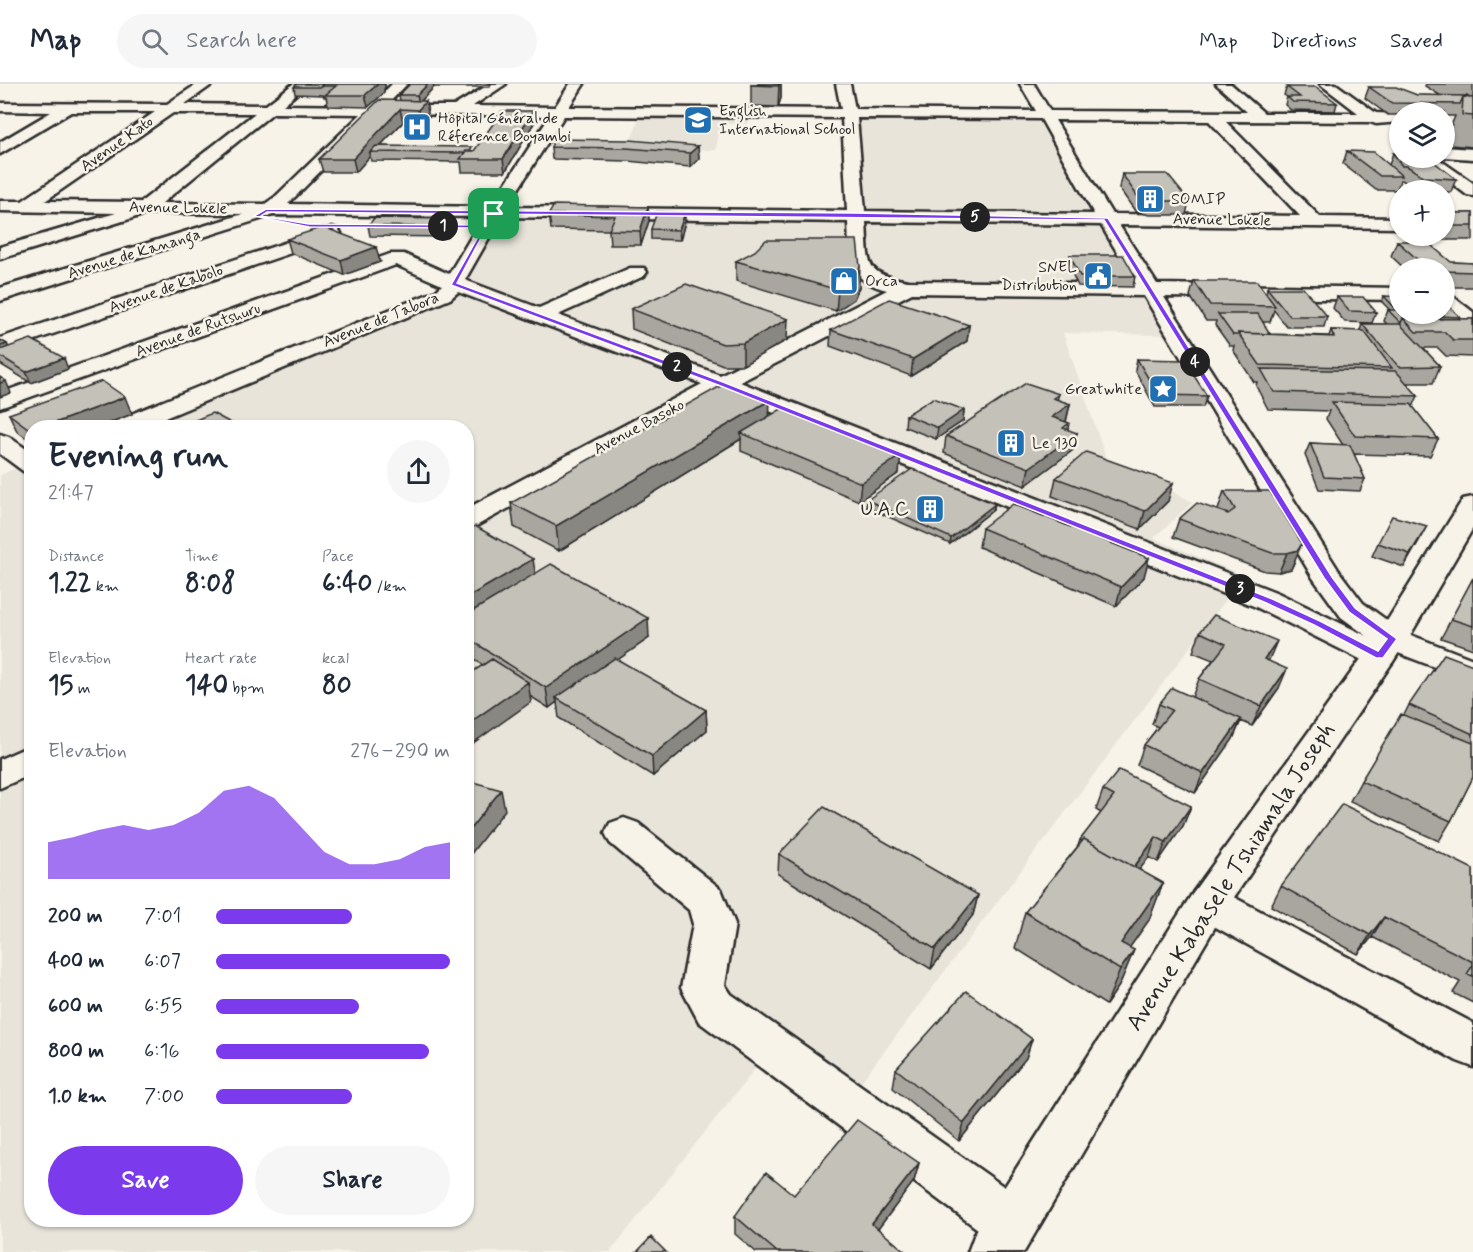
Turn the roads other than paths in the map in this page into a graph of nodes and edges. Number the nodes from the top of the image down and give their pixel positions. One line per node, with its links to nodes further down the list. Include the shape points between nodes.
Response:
1 (206, 84): 13 (street, Avenue Kato)
2 (301, 84): 14 (street)
3 (400, 84): 15 (street)
4 (499, 84): 16 (street)
5 (577, 84): 17 (street, Avenue de Tabora)
6 (843, 84): 18 (street)
7 (1027, 84): 19 (street)
8 (1223, 84): 21 (street)
9 (1327, 84): 22 (street)
10 (90, 95): 12 (street)
11 (0, 107): 12 (street)
12 (70, 107): 13 (street); 29 (street)
13 (170, 107): 14 (street); 35 (street, Avenue Kato)
14 (270, 109): 15 (street); 36 (street)
15 (375, 109): 16 (street); 38 (street, via 281,201)
16 (458, 110): 17 (street)
17 (559, 111): 18 (street); 41 (street, Avenue de Tabora)
18 (849, 114): 19 (street); 39 (street)
19 (1047, 116): 20 (street); 40 (street)
20 (1212, 116): 21 (street); 42 (street)
21 (1260, 117): 22 (street)
22 (1372, 118): 23 (street); 28 (street)
23 (1389, 118)
24 (1455, 118): 25 (street)
25 (1473, 118)
26 (1455, 120): 27 (street)
27 (1473, 124)
28 (1389, 130)
29 (0, 149)
30 (1455, 153): 31 (street)
31 (1473, 154)
32 (1441, 168): 33 (street)
33 (1473, 190)
34 (0, 206): 35 (street, Avenue Lokele)
35 (28, 206): 36 (street, Avenue Lokele); 37 (street)
36 (147, 207): 38 (street, Avenue Lokele); 45 (street)
37 (0, 214)
38 (261, 214): 41 (street, Avenue Lokele); 44 (street); 51 (street, Avenue de Kananga)
39 (855, 215): 40 (street, Avenue Lokele); 41 (street, Avenue Lokele); 48 (street, via 864,272 880,283)
40 (1106, 219): 42 (street, Avenue Lokele); 49 (street)
41 (490, 220): 44 (street); 47 (street, Avenue de Tabora)
42 (1315, 222): 43 (street, Avenue Lokele)
43 (1389, 223)
44 (309, 225): 57 (street, Avenue de Kabolo, via 332,233)
45 (0, 253)
46 (637, 272): 55 (street)
47 (453, 283): 55 (street); 59 (street, Avenue de Rutshuru, via 396,258); 60 (street, Avenue de Tabora, via 443,296)
48 (909, 287): 49 (street); 58 (street, Avenue Basoko)
49 (1151, 290): 50 (street); 67 (street, via 1328,578)
50 (1389, 294)
51 (0, 295)
52 (1473, 295): 53 (street)
53 (1455, 296)
54 (1455, 307): 56 (street)
55 (538, 316): 58 (street)
56 (1473, 323)
57 (0, 345)
58 (720, 383): 66 (street, Avenue Basoko); 67 (street, via 1317,623)
59 (0, 401)
60 (138, 420)
61 (0, 442): 62 (street)
62 (24, 459)
63 (24, 466): 64 (street)
64 (0, 475)
65 (1473, 505): 67 (street, Avenue Kabasele Tshiamala Joseph)
66 (474, 516)
67 (1386, 647): 68 (street); 72 (street, Avenue Kabasele Tshiamala Joseph)
68 (1473, 671)
69 (24, 762): 70 (street)
70 (0, 775)
71 (624, 833): 74 (street, via 708,902 714,924 704,988 715,1008)
72 (1208, 903): 73 (street); 74 (street, Avenue Kabasele Tshiamala Joseph)
73 (1473, 1046)
74 (1003, 1238)

